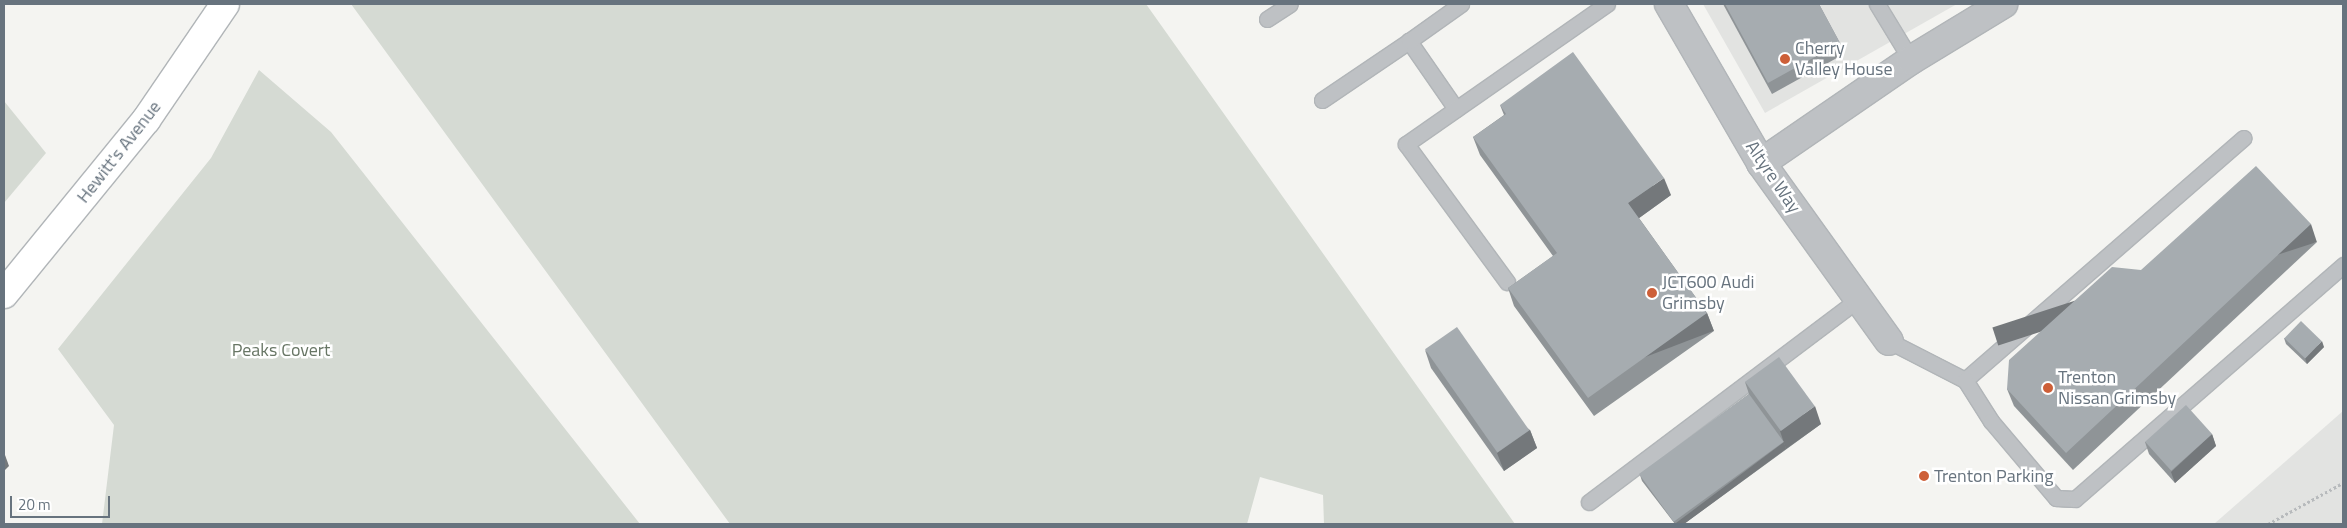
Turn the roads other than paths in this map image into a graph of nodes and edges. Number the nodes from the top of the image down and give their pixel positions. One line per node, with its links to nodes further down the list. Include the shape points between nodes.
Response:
1 (225, 4): 17 (main road, Hewitt's Avenue, via 146,120)
2 (1290, 4): 8 (lane)
3 (1461, 4): 9 (lane)
4 (1607, 4): 12 (lane)
5 (1670, 4): 14 (street, Altyre Way)
6 (1877, 4): 10 (lane)
7 (2003, 4): 10 (street)
8 (1267, 19)
9 (1409, 41): 11 (lane); 12 (lane)
10 (1911, 60): 14 (street)
11 (1322, 100)
12 (1456, 109): 16 (lane, via 1406,144)
13 (2243, 138): 20 (lane)
14 (1761, 163): 18 (street, Altyre Way)
15 (2343, 265): 20 (lane, via 2076,499 2056,498 1991,422)
16 (1506, 282)
17 (4, 294)
18 (1858, 299): 19 (street, Altyre Way); 21 (lane)
19 (1889, 341): 20 (lane)
20 (1964, 380)
21 (1589, 502)

